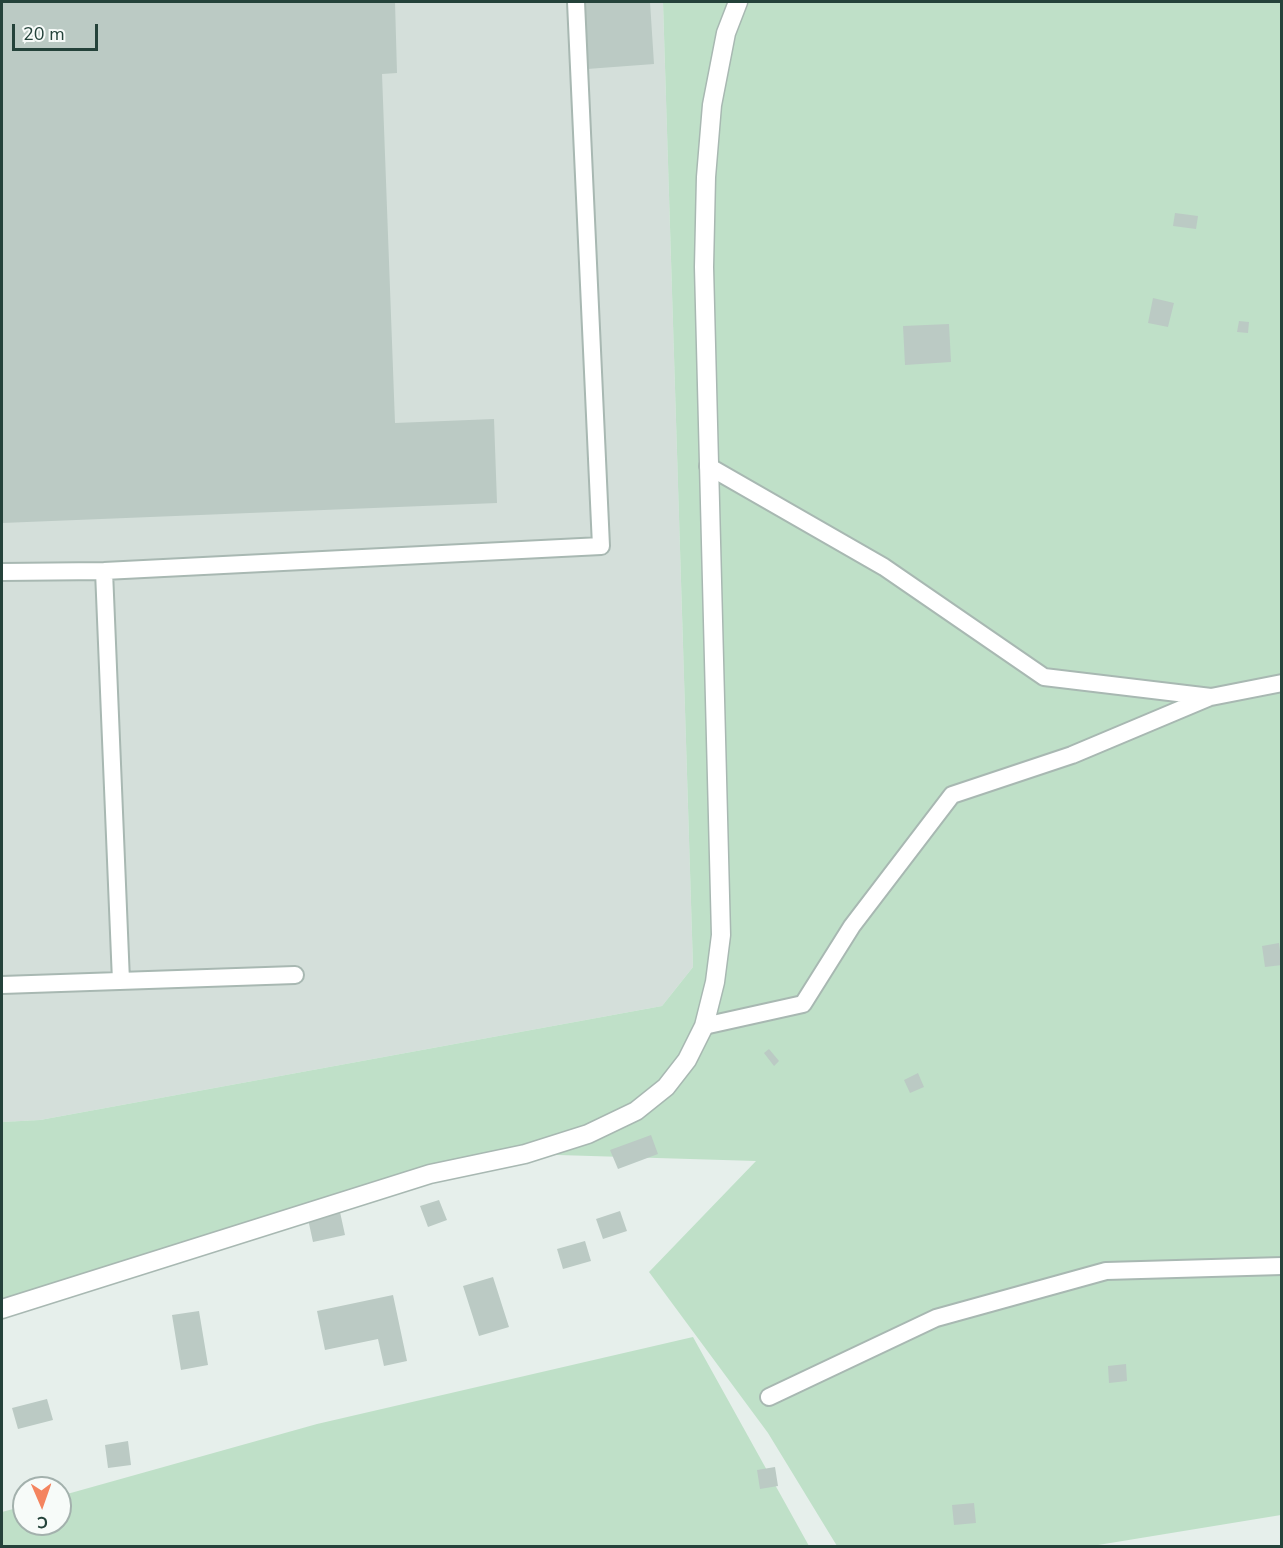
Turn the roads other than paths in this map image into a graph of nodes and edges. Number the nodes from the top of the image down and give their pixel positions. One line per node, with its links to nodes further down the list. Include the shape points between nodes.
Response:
1 (576, 2): 4 (lane, via 601,546)
2 (738, 2): 3 (street, via 726,33 712,105 706,177)
3 (708, 466): 7 (lane, via 884,567 1044,677); 11 (street, via 721,934)
4 (104, 571): 5 (lane); 9 (lane)
5 (2, 572)
6 (1281, 683): 7 (lane)
7 (1211, 697): 11 (lane, via 1072,755 952,795 852,926 803,1004)
8 (295, 975): 9 (lane)
9 (121, 981): 10 (lane)
10 (2, 985)
11 (704, 1026): 13 (street, via 687,1060 666,1086 636,1112 588,1134 525,1154 430,1174)
12 (1281, 1266): 14 (lane, via 1106,1271 936,1318)
13 (2, 1309)
14 (769, 1397)

